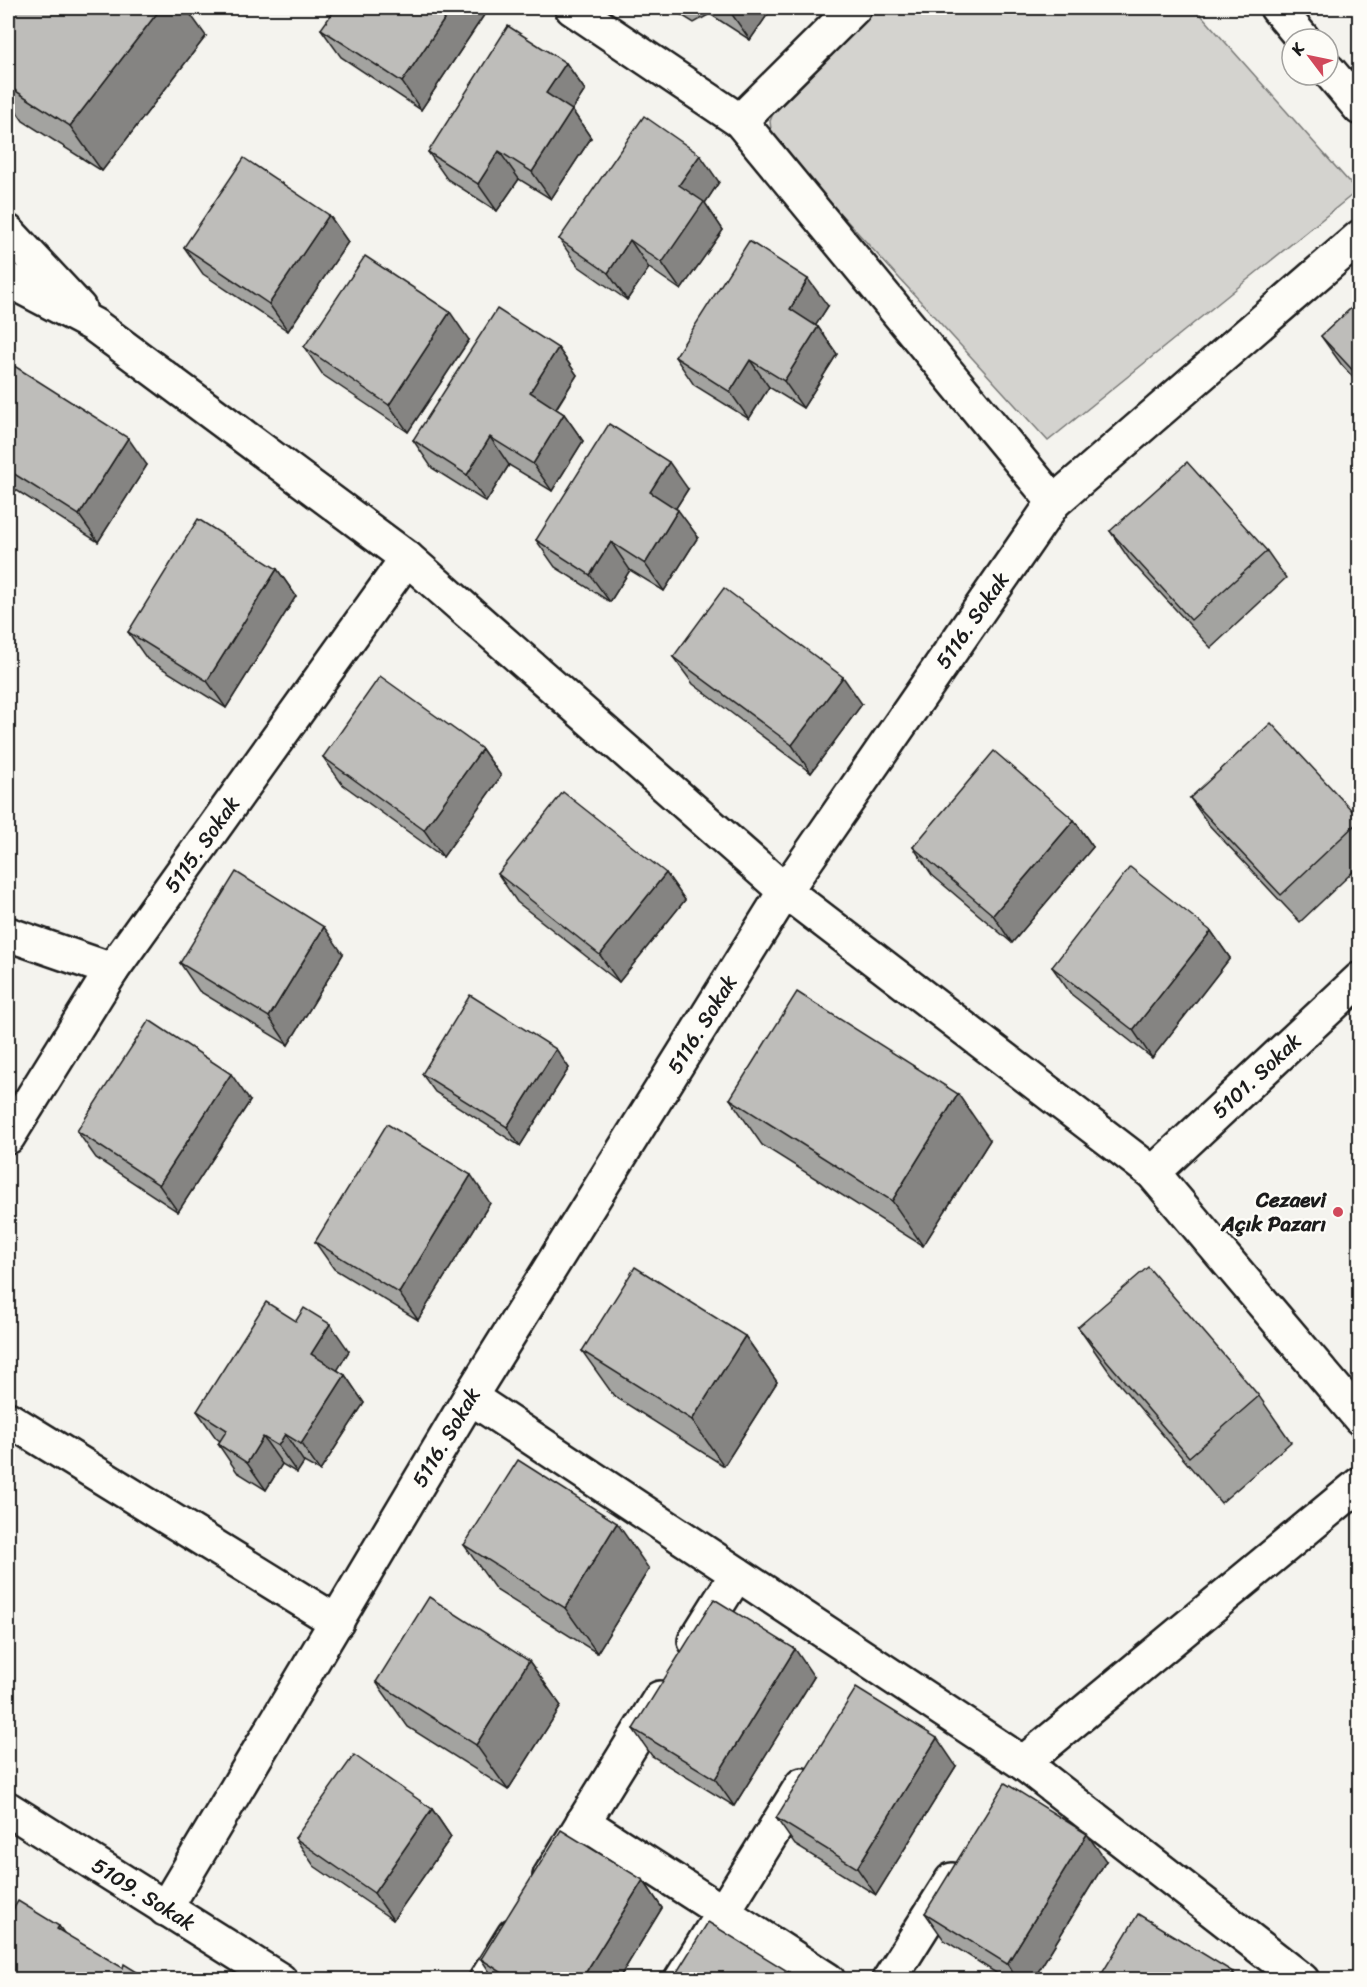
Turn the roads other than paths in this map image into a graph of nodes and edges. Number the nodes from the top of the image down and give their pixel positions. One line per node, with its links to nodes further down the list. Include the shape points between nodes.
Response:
1 (572, 8): 7 (street)
2 (854, 8): 7 (street)
3 (1277, 8): 4 (street)
4 (1293, 27)
5 (1340, 85): 6 (street)
6 (1359, 108)
7 (740, 121): 12 (street)
8 (8, 232): 11 (street)
9 (1359, 237): 12 (street, 5116. Sokak)
10 (8, 280): 11 (street)
11 (94, 325): 13 (street)
12 (1054, 502): 14 (street, 5116. Sokak)
13 (407, 558): 14 (street); 16 (street, 5115. Sokak)
14 (785, 891): 19 (street); 20 (street, 5116. Sokak)
15 (8, 934): 16 (street)
16 (112, 970): 18 (street, 5115. Sokak)
17 (1359, 979): 19 (street, 5101. Sokak)
18 (8, 1137)
19 (1153, 1173): 21 (street)
20 (470, 1397): 24 (street); 25 (street, 5116. Sokak)
21 (1359, 1418)
22 (8, 1419): 25 (street)
23 (1359, 1484): 27 (street)
24 (737, 1574): 27 (street); 29 (street)
25 (337, 1622): 31 (street, 5116. Sokak)
26 (820, 1756): 32 (street)
27 (1023, 1763): 38 (street)
28 (8, 1809): 31 (street, 5109. Sokak)
29 (583, 1822): 32 (street); 34 (street)
30 (968, 1855): 37 (street)
31 (165, 1909): 33 (street, 5109. Sokak)
32 (723, 1912): 35 (street); 36 (street)
33 (279, 1980)
34 (486, 1980)
35 (681, 1980)
36 (828, 1980)
37 (889, 1980)
38 (1302, 1980)

